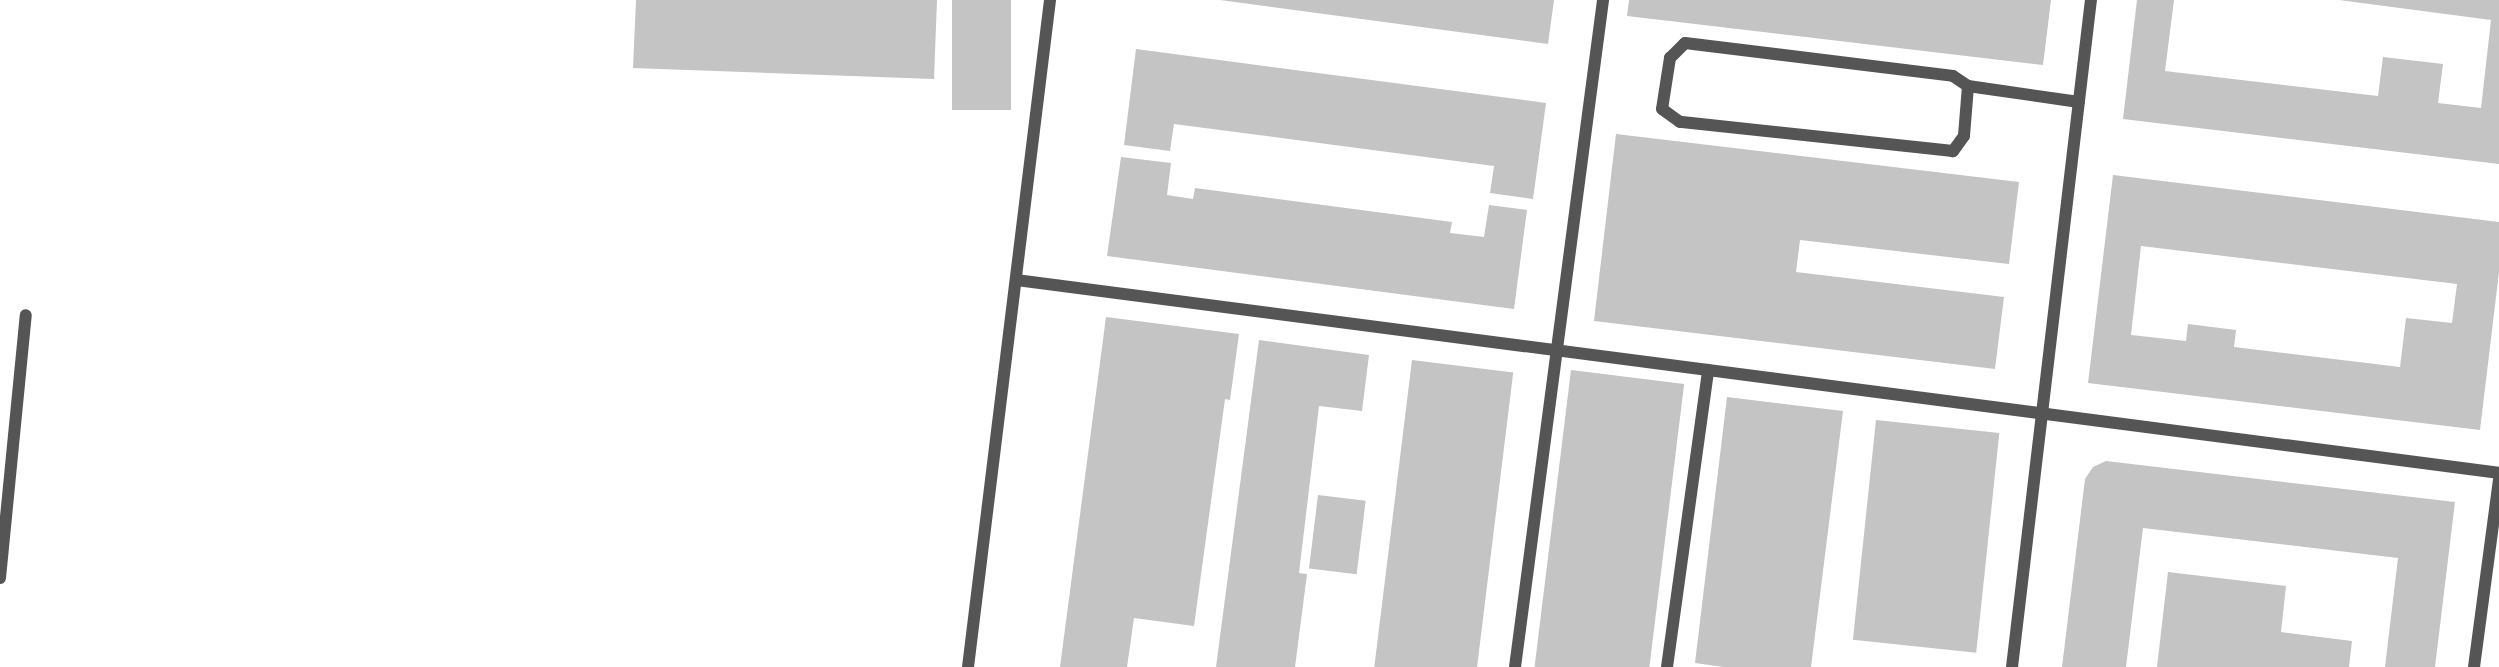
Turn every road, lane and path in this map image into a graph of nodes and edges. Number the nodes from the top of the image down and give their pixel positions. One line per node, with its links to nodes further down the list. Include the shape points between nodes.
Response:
1 (1050, 0): 6 (street)
2 (1603, 0): 8 (street)
3 (2091, 0): 5 (street)
4 (1968, 86): 4 (street, via 1964,136 1952,151 1680,122 1662,109 1670,58 1685,43 1954,76); 5 (street)
5 (2079, 102): 10 (street)
6 (1016, 280): 8 (street); 14 (street)
7 (26, 315): 13 (street)
8 (1557, 351): 9 (street); 15 (street)
9 (1708, 370): 10 (street); 16 (street)
10 (2041, 414): 11 (street); 17 (street)
11 (2499, 474)
12 (2499, 480): 18 (street)
13 (0, 578)
14 (968, 667)
15 (1515, 667)
16 (1667, 667)
17 (2012, 667)
18 (2474, 667)

